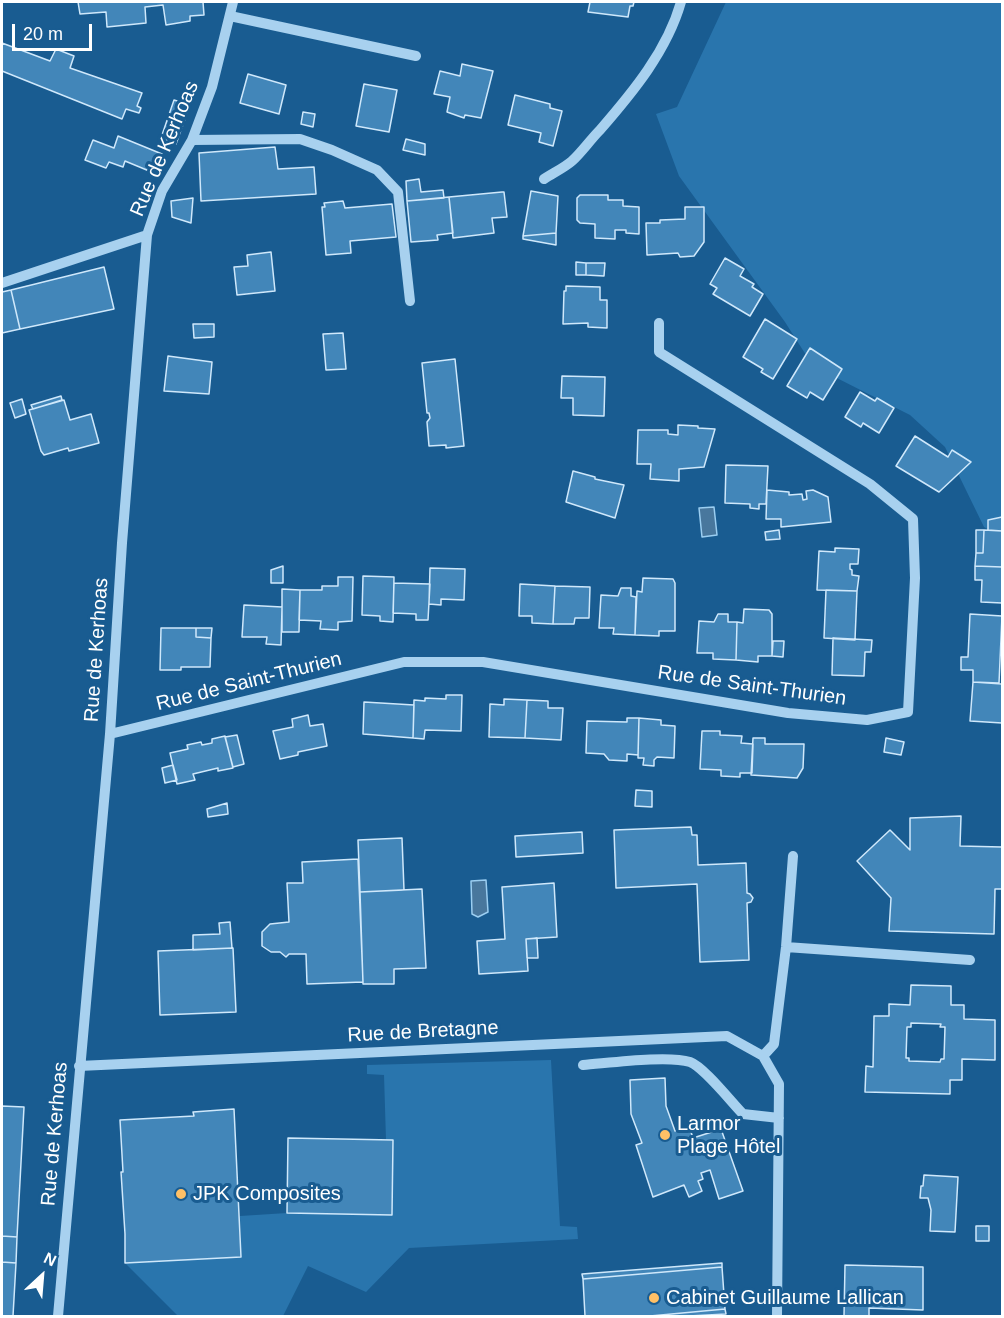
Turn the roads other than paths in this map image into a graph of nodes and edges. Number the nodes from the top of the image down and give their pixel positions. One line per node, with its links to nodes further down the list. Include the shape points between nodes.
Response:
1 (233, 2): 3 (street, Rue de Kerhoas)
2 (681, 2): 6 (street, via 664,43 622,105 571,162)
3 (230, 16): 4 (street); 5 (street, Rue de Kerhoas, via 212,87)
4 (416, 56)
5 (192, 140): 7 (street, Rue de Kerhoas, via 162,191); 9 (street, via 300,139 376,170 398,192)
6 (544, 179)
7 (147, 235): 8 (street); 11 (street, Rue de Kerhoas)
8 (2, 283)
9 (410, 301)
10 (659, 323): 11 (street, Rue de Saint-Thurien, via 659,352 870,484 913,519 915,578 908,712 867,720 788,713 483,662 404,662)
11 (110, 734): 17 (street, Rue de Kerhoas)
12 (793, 856): 13 (street)
13 (786, 947): 14 (street); 15 (street, via 774,1044)
14 (970, 960)
15 (763, 1056): 17 (street, Rue de Bretagne, via 727,1036); 18 (street, via 779,1084)
16 (583, 1065): 18 (street, via 691,1062 743,1114)
17 (79, 1066): 19 (street, Rue de Kerhoas)
18 (779, 1118): 20 (street)
19 (58, 1317)
20 (777, 1317)

